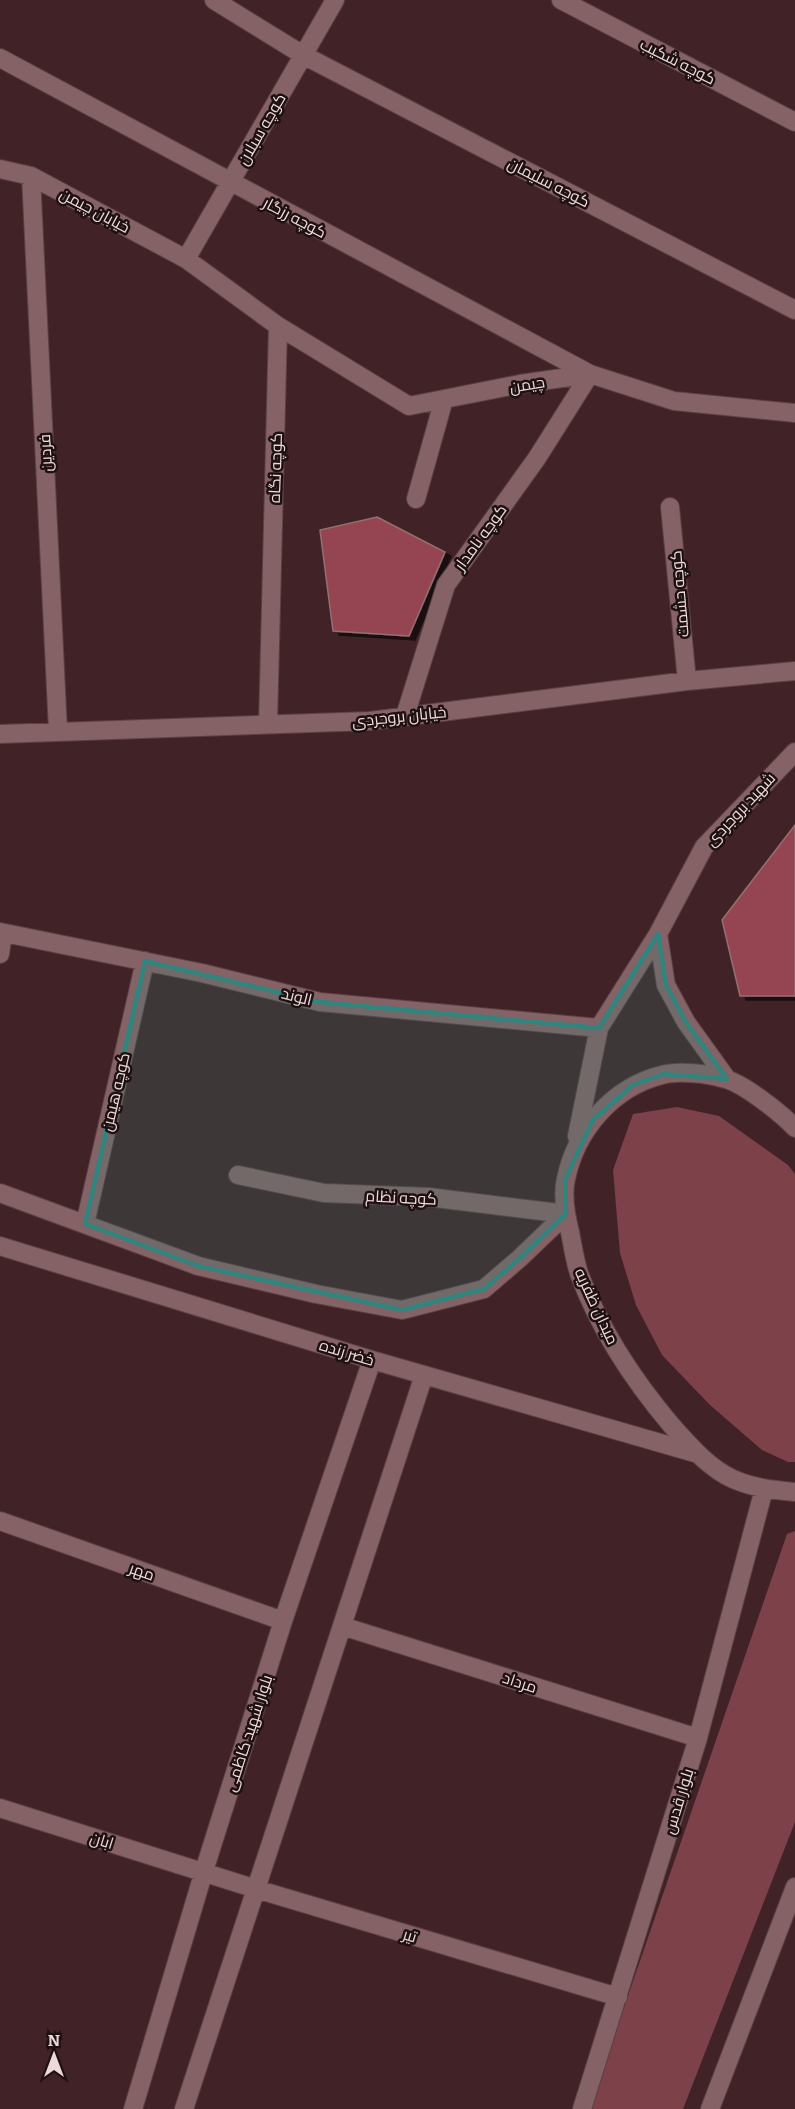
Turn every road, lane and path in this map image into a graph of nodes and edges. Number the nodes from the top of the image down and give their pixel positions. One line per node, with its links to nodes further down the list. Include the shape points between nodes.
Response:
1 (214, 0): 4 (street, کوچه سلیمان)
2 (335, 0): 4 (street, کوچه سبلان)
3 (561, 0): 6 (street, کوچه شکیب)
4 (303, 55): 9 (street, کوچه سبلان); 11 (street, کوچه سلیمان)
5 (0, 58): 9 (street, کوچه رزگار)
6 (795, 122)
7 (0, 169): 8 (street, خیابان چیمن)
8 (31, 176): 10 (street, خیابان چیمن); 22 (street, فردین)
9 (230, 182): 10 (street, کوچه سبلان); 13 (street, کوچه رزگار)
10 (186, 259): 12 (street)
11 (795, 310)
12 (278, 326): 14 (street, چیمن, via 409,406); 21 (street, کوچه نگاه)
13 (590, 375): 14 (street, چیمن); 15 (street, چیمن, via 674,401); 20 (street, کوچه نامدار, via 537,458 446,585)
14 (444, 399): 16 (street)
15 (795, 414)
16 (416, 499)
17 (670, 507): 19 (street, کوچه حشمت)
18 (795, 671): 19 (street, خیابان بروجردی)
19 (687, 681): 20 (street, خیابان بروجردی)
20 (405, 716): 21 (street, خیابان بروجردی)
21 (268, 724): 22 (street, خیابان بروجردی)
22 (58, 731): 23 (street, خیابان بروجردی)
23 (0, 734)
24 (795, 752): 26 (street, شهید بروجردی, via 704,847)
25 (2, 932): 27 (street); 28 (street, الوند)
26 (658, 934): 29 (street, شهید بروجردی); 30 (street, via 666,985 686,1022)
27 (0, 954)
28 (145, 961): 29 (street, الوند, via 321,1002); 36 (street, کوچه هیمن)
29 (599, 1028): 32 (street)
30 (727, 1079): 31 (street, میدان ظفریه); 32 (street, میدان ظفریه, via 664,1074 633,1085 592,1120)
31 (792, 1122)
32 (574, 1154): 35 (street, میدان ظفریه, via 565,1180)
33 (238, 1174): 35 (street, کوچه نظام, via 324,1193 428,1197)
34 (0, 1193): 36 (street)
35 (566, 1214): 36 (street, via 484,1289 402,1310 198,1266); 40 (street, میدان ظفریه, via 580,1275 606,1331 635,1380)
36 (85, 1224)
37 (0, 1246): 38 (street, خضر زنده)
38 (372, 1360): 39 (street, خضر زنده); 44 (street, بلوار شهید کاظمی)
39 (424, 1375): 40 (street, خضر زنده); 45 (street)
40 (695, 1453): 41 (street, میدان ظفریه, via 732,1479)
41 (764, 1490): 42 (street, میدان ظفریه); 46 (street, بلوار قدس)
42 (795, 1492)
43 (0, 1521): 44 (street, مهر)
44 (283, 1621): 48 (street, بلوار شهید کاظمی)
45 (342, 1626): 46 (street, مرداد); 50 (street)
46 (698, 1738): 51 (street, بلوار قدس)
47 (0, 1808): 48 (street, ابان)
48 (204, 1871): 50 (street, تیر); 52 (street, بلوار شهید کاظمی)
49 (795, 1887): 55 (street)
50 (256, 1889): 51 (street, تیر); 53 (street)
51 (618, 1997): 54 (street, بلوار قدس)
52 (133, 2109)
53 (184, 2109)
54 (582, 2109)
55 (710, 2109)

